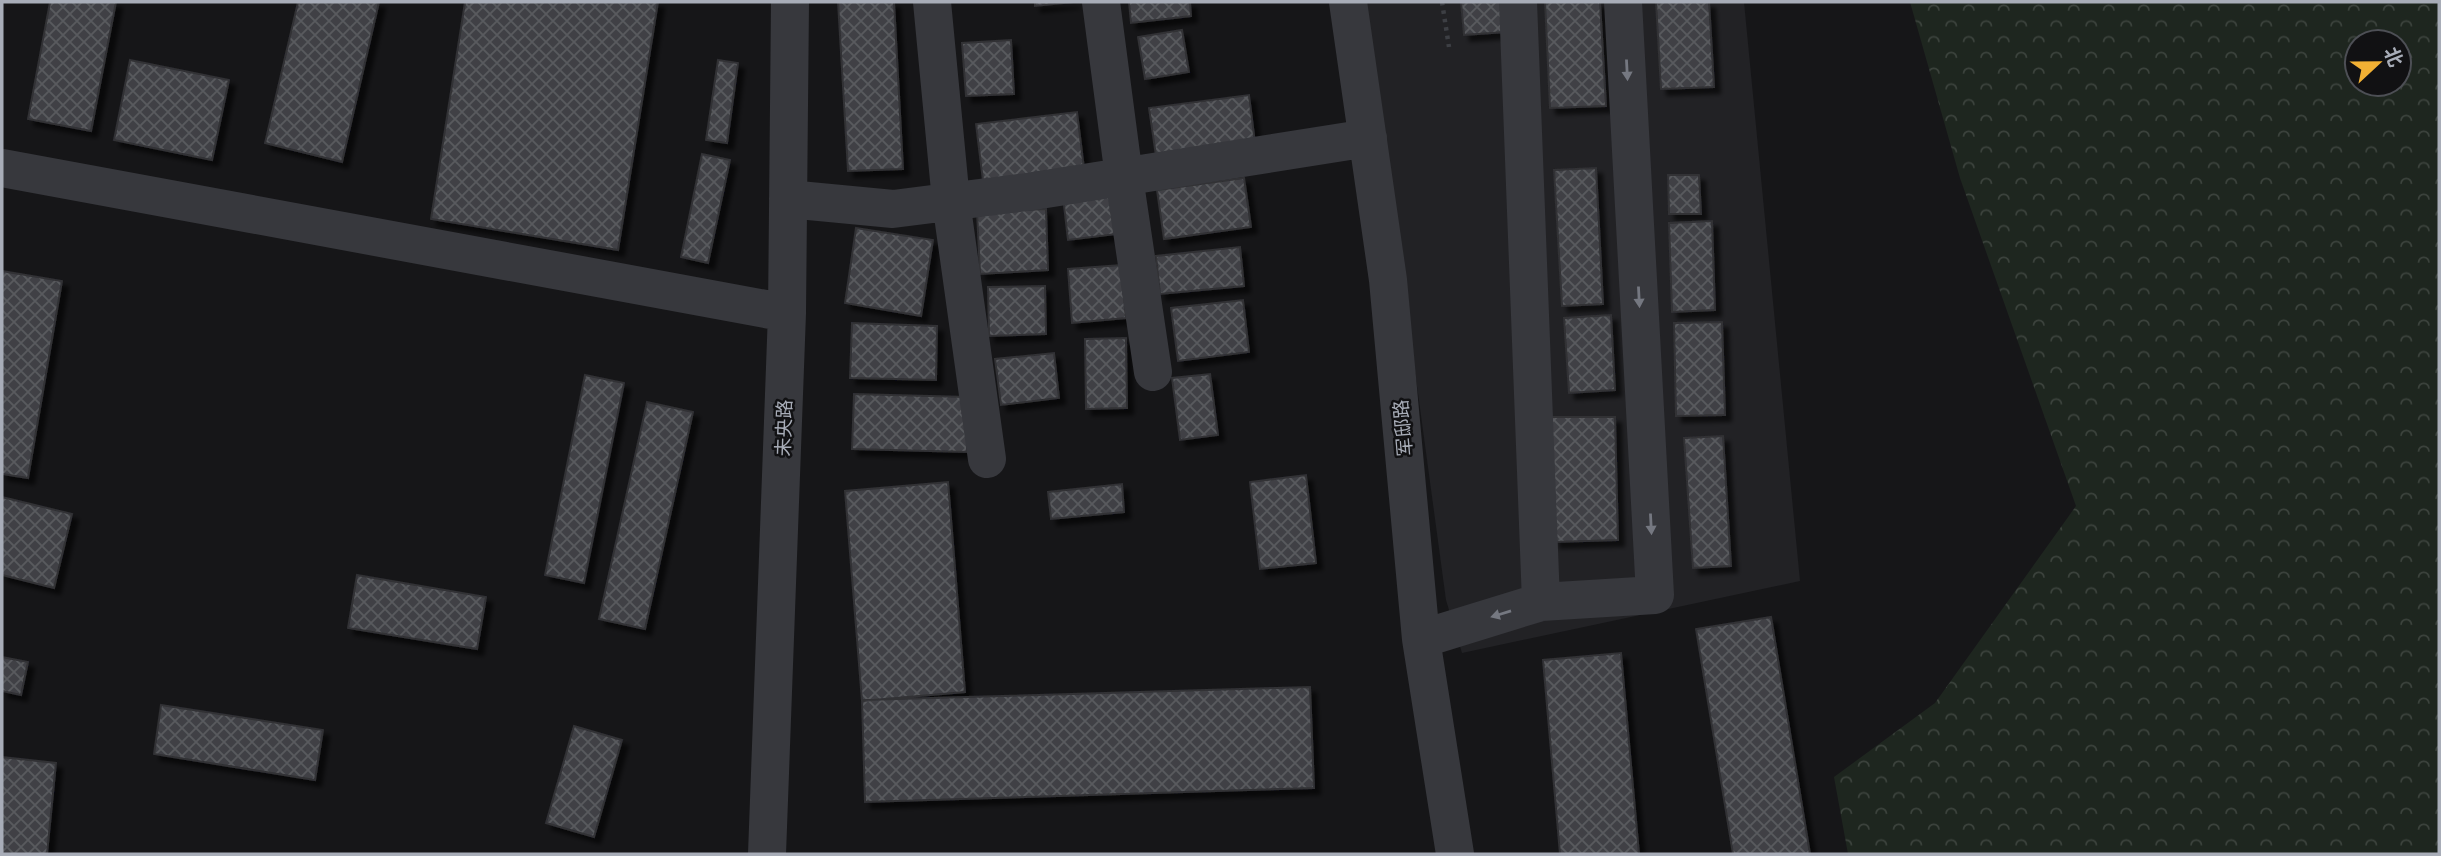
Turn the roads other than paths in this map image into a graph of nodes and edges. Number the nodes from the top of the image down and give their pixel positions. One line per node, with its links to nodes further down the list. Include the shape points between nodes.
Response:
1 (790, 2): 10 (street, 未央路)
2 (932, 2): 11 (street)
3 (1101, 2): 9 (street)
4 (1348, 2): 7 (street, 军邸路)
5 (1518, 2): 15 (street)
6 (1623, 2): 15 (street, one-way to 15, via 1655,595)
7 (1367, 138): 9 (street); 16 (street, 军邸路, via 1388,280)
8 (2, 168): 12 (street)
9 (1124, 177): 11 (street); 13 (street)
10 (788, 199): 11 (street, via 893,209); 12 (street, 未央路)
11 (951, 201): 14 (street)
12 (788, 313): 17 (street, 未央路)
13 (1153, 372)
14 (987, 459)
15 (1541, 602): 16 (street, one-way to 16)
16 (1421, 639): 18 (street, 军邸路)
17 (767, 854)
18 (1455, 854)

